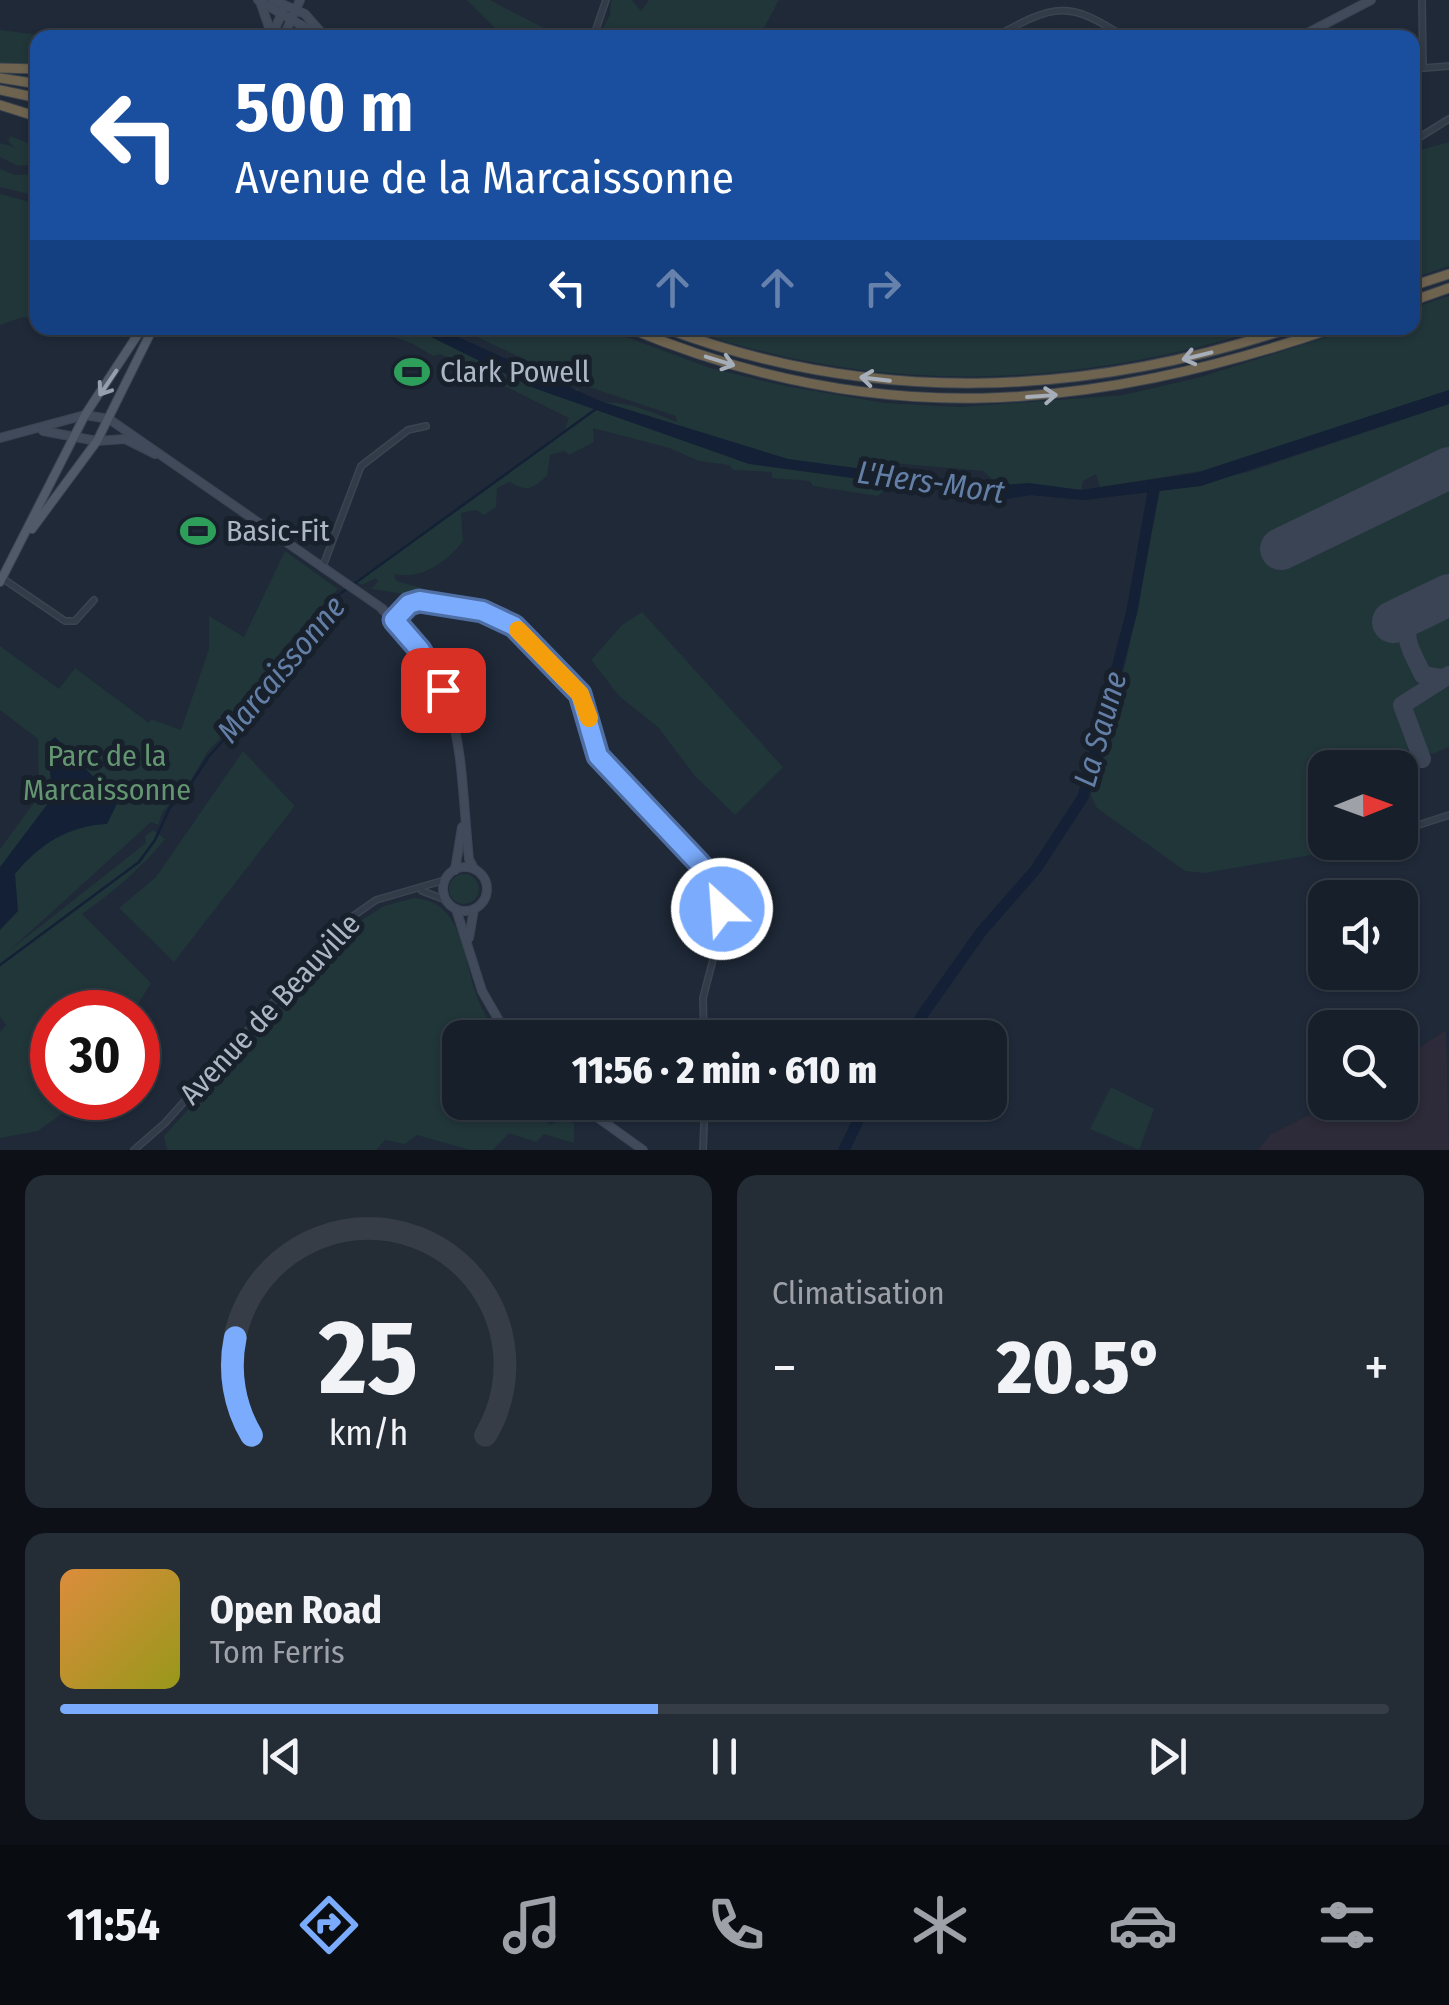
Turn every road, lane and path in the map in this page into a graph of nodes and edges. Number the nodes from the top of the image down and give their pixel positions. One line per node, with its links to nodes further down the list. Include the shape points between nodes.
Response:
1 (272, 0): 8 (main road)
2 (606, 0): 15 (street)
3 (1370, 0): 18 (main road)
4 (1422, 0): 20 (street)
5 (1071, 1): 16 (street)
6 (260, 3): 8 (main road); 9 (main road)
7 (1088, 5): 17 (street)
8 (291, 7): 10 (main road); 11 (main road); 13 (main road); 14 (main road)
9 (274, 30)
10 (280, 30)
11 (280, 30)
12 (292, 30): 13 (main road)
13 (313, 30)
14 (315, 30)
15 (595, 30)
16 (1007, 30)
17 (1117, 30)
18 (1316, 30)
19 (1449, 66): 20 (street)
20 (1423, 67): 22 (street)
21 (0, 68): 23 (highway)
22 (1420, 68)
23 (30, 69)
24 (0, 78): 25 (highway)
25 (30, 83)
26 (0, 90): 27 (highway)
27 (30, 96)
28 (0, 105): 29 (highway)
29 (30, 114)
30 (1449, 119): 31 (street)
31 (1420, 137)
32 (1449, 274): 33 (highway)
33 (1420, 283)
34 (1449, 288): 35 (highway)
35 (1420, 298)
36 (137, 335): 42 (main road, one-way to 42)
37 (150, 335): 43 (main road)
38 (648, 335): 41 (highway, one-way to 41, via 811,384 982,399 1143,384)
39 (688, 335): 40 (highway, one-way to 39, via 1140,369 984,385 828,372)
40 (1264, 335)
41 (1310, 335)
42 (85, 415): 43 (main road); 45 (main road); 47 (main road)
43 (108, 419): 48 (main road); 49 (main road)
44 (426, 426): 53 (street, via 408,430 361,466)
45 (36, 430): 46 (main road); 47 (main road)
46 (0, 438)
47 (74, 438): 48 (main road); 50 (main road)
48 (97, 440): 49 (main road, via 125,439); 50 (main road)
49 (163, 458): 53 (main road)
50 (23, 540): 52 (main road)
51 (0, 557): 52 (street)
52 (12, 562): 54 (main road)
53 (321, 565): 56 (main road)
54 (1, 580): 55 (street, via 65,621 75,622)
55 (94, 600)
56 (394, 620): 57 (main road, via 426,658 448,702); 69 (street, via 419,601 498,616 580,694 598,756 700,864 720,900 720,936 702,998)
57 (465, 792): 60 (main road); 61 (main road)
58 (1449, 816): 59 (street)
59 (1418, 825)
60 (455, 870): 61 (main road); 62 (main road)
61 (474, 870): 65 (main road, via 486,889)
62 (445, 880): 63 (street, Avenue de Beauville); 64 (main road)
63 (419, 890): 64 (street); 72 (street, Avenue de Beauville, via 376,900 346,921)
64 (446, 900): 66 (main road)
65 (474, 908): 66 (main road); 67 (main road)
66 (456, 909): 67 (main road)
67 (468, 942): 68 (main road, via 482,991)
68 (499, 1020)
69 (703, 1020)
70 (602, 1120): 73 (main road)
71 (704, 1120): 74 (street)
72 (134, 1150)
73 (644, 1150)
74 (702, 1150)

